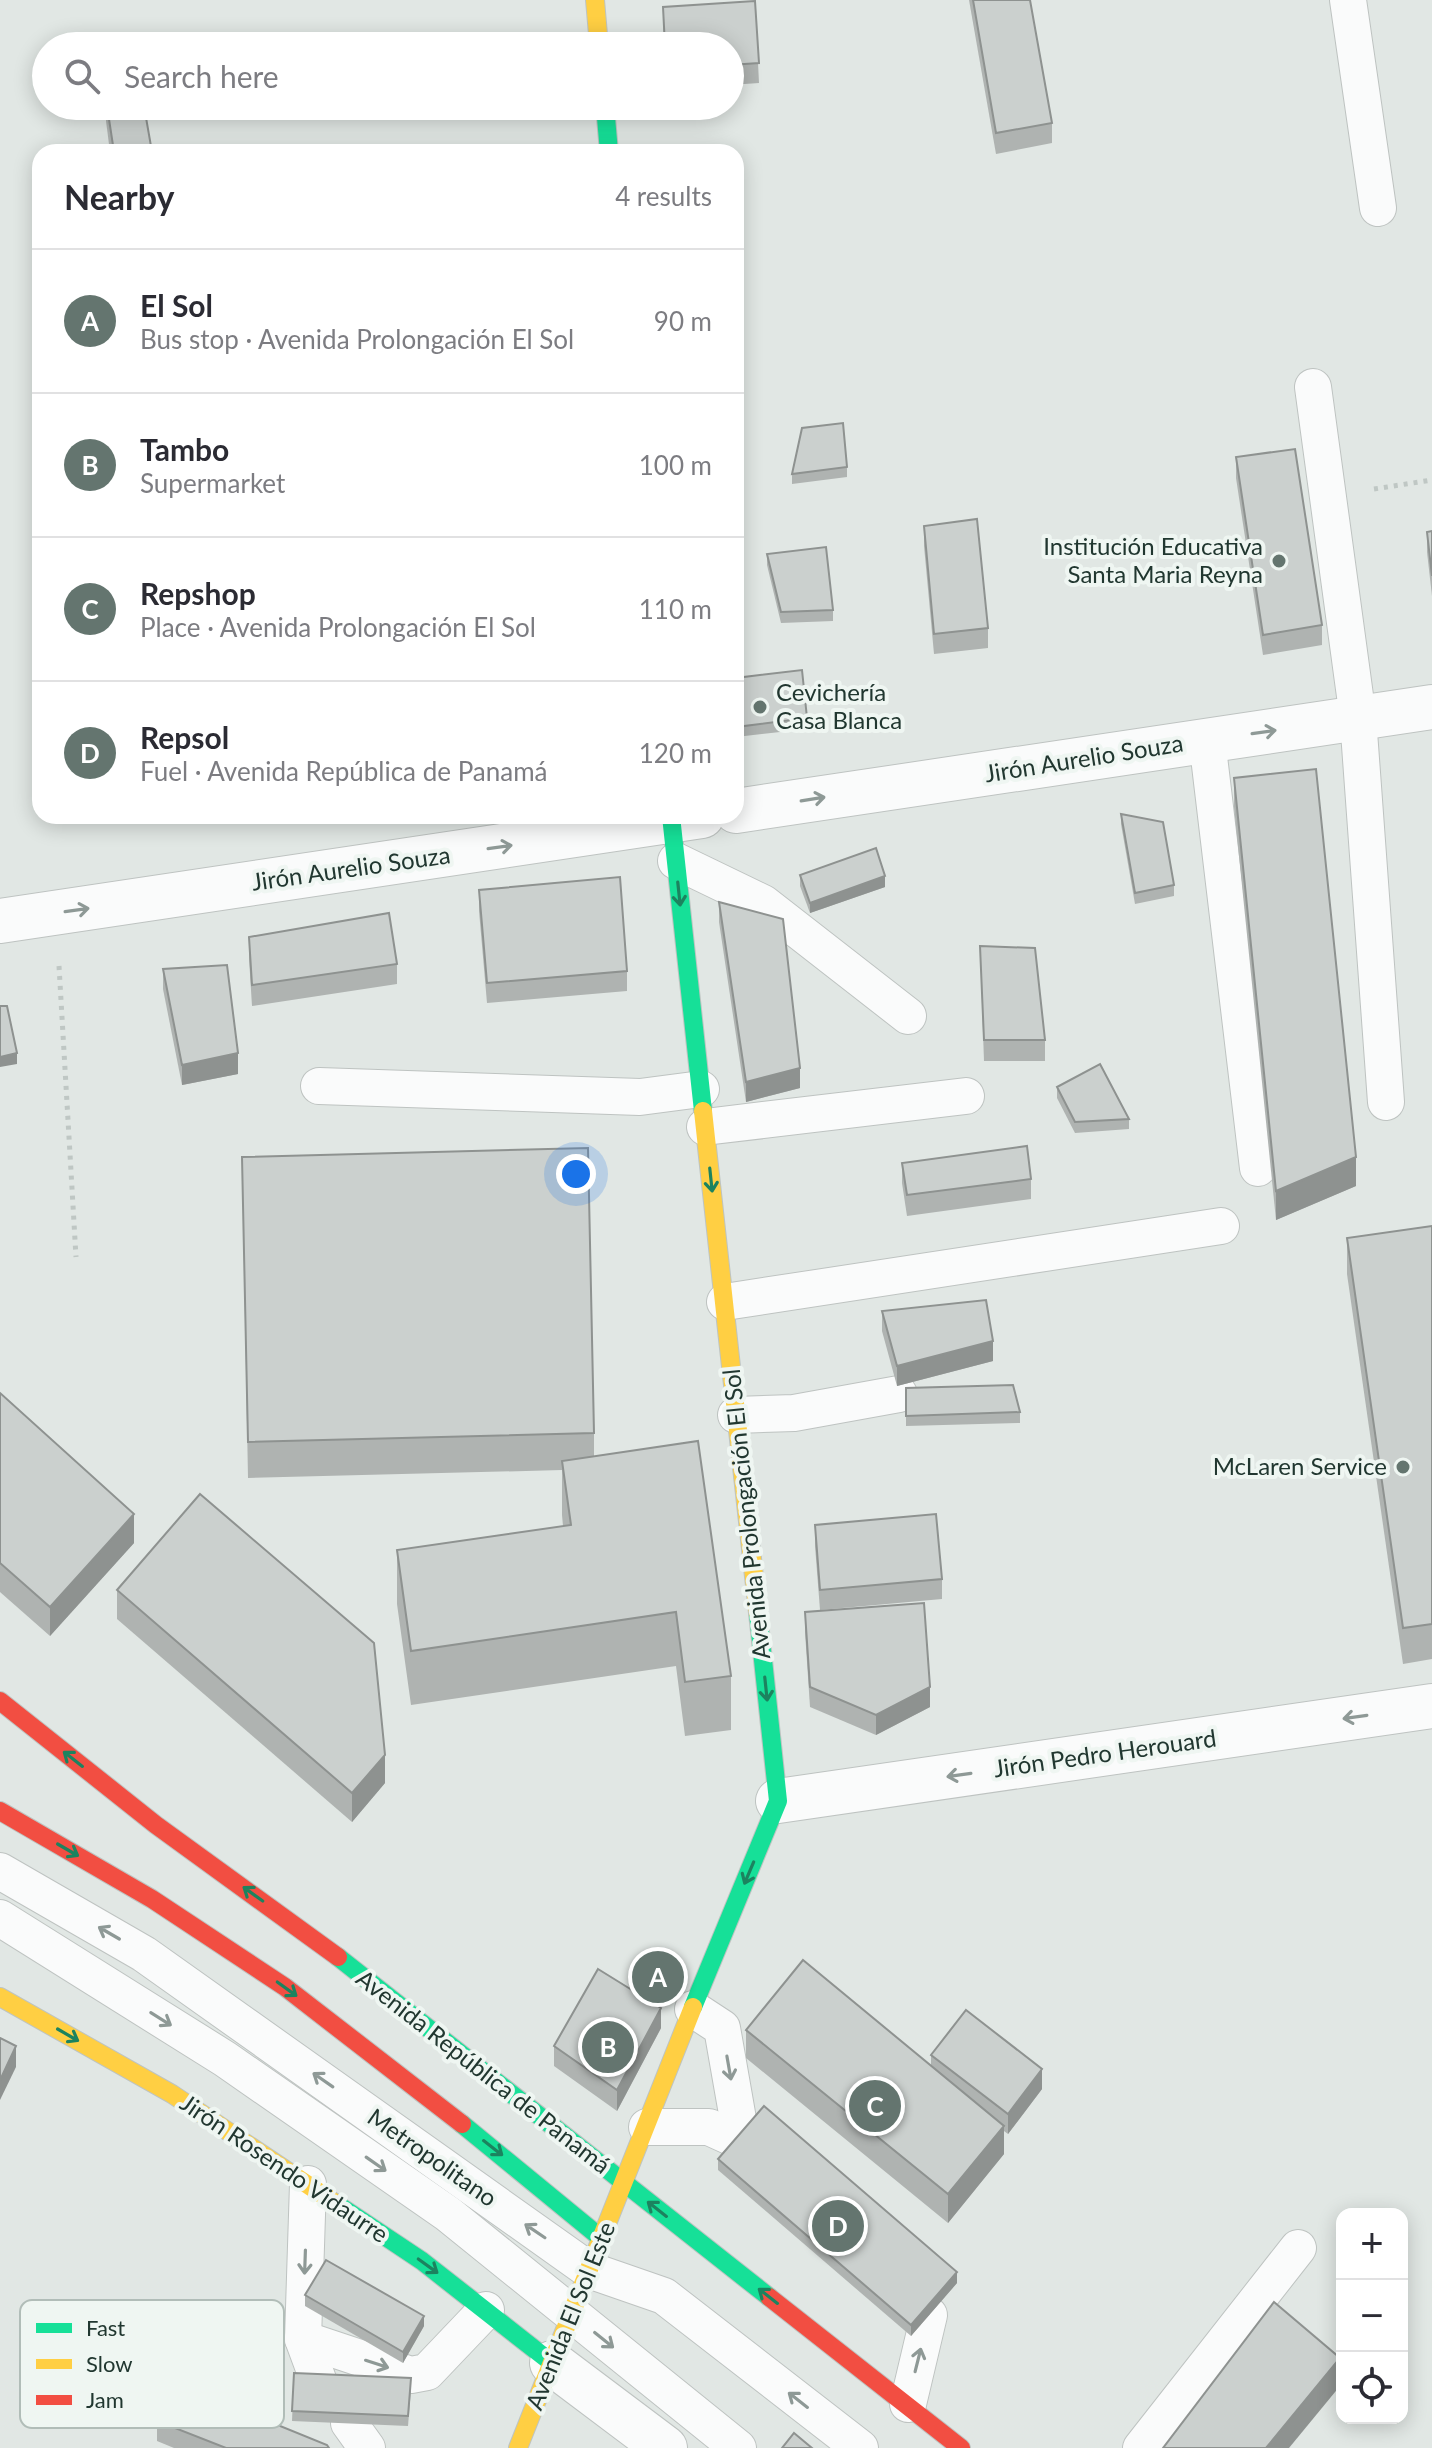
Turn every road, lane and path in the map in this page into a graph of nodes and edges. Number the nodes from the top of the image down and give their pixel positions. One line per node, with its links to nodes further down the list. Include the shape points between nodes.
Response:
1 (595, 0): 3 (main road)
2 (1348, 0): 6 (lane)
3 (598, 32)
4 (606, 120): 5 (main road)
5 (608, 144)
6 (1378, 208)
7 (1313, 387): 9 (lane)
8 (1432, 707): 9 (street, Jirón Aurelio Souza)
9 (1358, 718): 10 (street, Jirón Aurelio Souza, one-way to 9); 19 (lane)
10 (1207, 740): 11 (street, Jirón Aurelio Souza, one-way to 10); 21 (lane)
11 (744, 810)
12 (680, 828): 13 (street, Jirón Aurelio Souza, one-way to 12); 15 (lane, via 763,903); 17 (main road, Avenida Prolongación El Sol, one-way to 17)
13 (56, 913): 14 (street, Jirón Aurelio Souza); 23 (path)
14 (0, 921)
15 (908, 1016)
16 (319, 1086): 17 (lane, via 640,1097)
17 (701, 1089): 20 (main road, Avenida Prolongación El Sol)
18 (966, 1096): 20 (lane)
19 (1386, 1102)
20 (705, 1127): 24 (main road, Avenida Prolongación El Sol, one-way to 24)
21 (1258, 1168)
22 (1221, 1226): 24 (lane)
23 (76, 1257)
24 (725, 1302): 26 (main road, Avenida Prolongación El Sol)
25 (899, 1394): 26 (lane, via 794,1413)
26 (736, 1415): 29 (main road, Avenida Prolongación El Sol, one-way to 29)
27 (0, 1701): 36 (main road, Avenida República de Panamá, one-way to 27, via 319,1942 156,1825)
28 (1432, 1706): 29 (street, Jirón Pedro Herouard, one-way to 29)
29 (778, 1801): 34 (main road, Avenida Prolongación El Sol, one-way to 34)
30 (0, 1811): 39 (main road, one-way to 39, via 152,1899 285,1987 516,2166)
31 (0, 1871): 39 (lane, Metropolitano, one-way to 31, via 144,1954)
32 (0, 1918): 41 (lane, Metropolitano, one-way to 41, via 337,2136 448,2214)
33 (0, 1997): 37 (main road, Jirón Rosendo Vidaurre, one-way to 37, via 172,2094)
34 (693, 2009): 35 (main road, Avenida Prolongación El Sol); 35 (lane, one-way to 35, via 722,2028 742,2142 709,2127)
35 (647, 2127): 36 (main road, Avenida Prolongación El Sol)
36 (623, 2183): 39 (main road, Avenida El Sol Este); 46 (main road, Avenida República de Panamá, one-way to 36)
37 (308, 2184): 40 (main road, Jirón Rosendo Vidaurre, one-way to 40); 43 (lane, one-way to 43)
38 (1298, 2248): 52 (lane)
39 (595, 2254): 41 (main road, Avenida El Sol Este); 50 (lane, Metropolitano, one-way to 39, via 664,2296)
40 (486, 2310): 43 (lane, one-way to 40, via 418,2375 427,2372); 44 (main road, Jirón Rosendo Vidaurre)
41 (571, 2315): 44 (main road, Avenida El Sol Este); 49 (lane, Metropolitano, one-way to 49)
42 (929, 2315): 46 (lane, one-way to 42)
43 (303, 2339): 45 (lane)
44 (552, 2363): 47 (main road, Avenida El Sol Este); 48 (street)
45 (320, 2385)
46 (908, 2404): 51 (main road, Avenida República de Panamá)
47 (518, 2448)
48 (665, 2448)
49 (738, 2448)
50 (860, 2448)
51 (961, 2448)
52 (1141, 2448)

